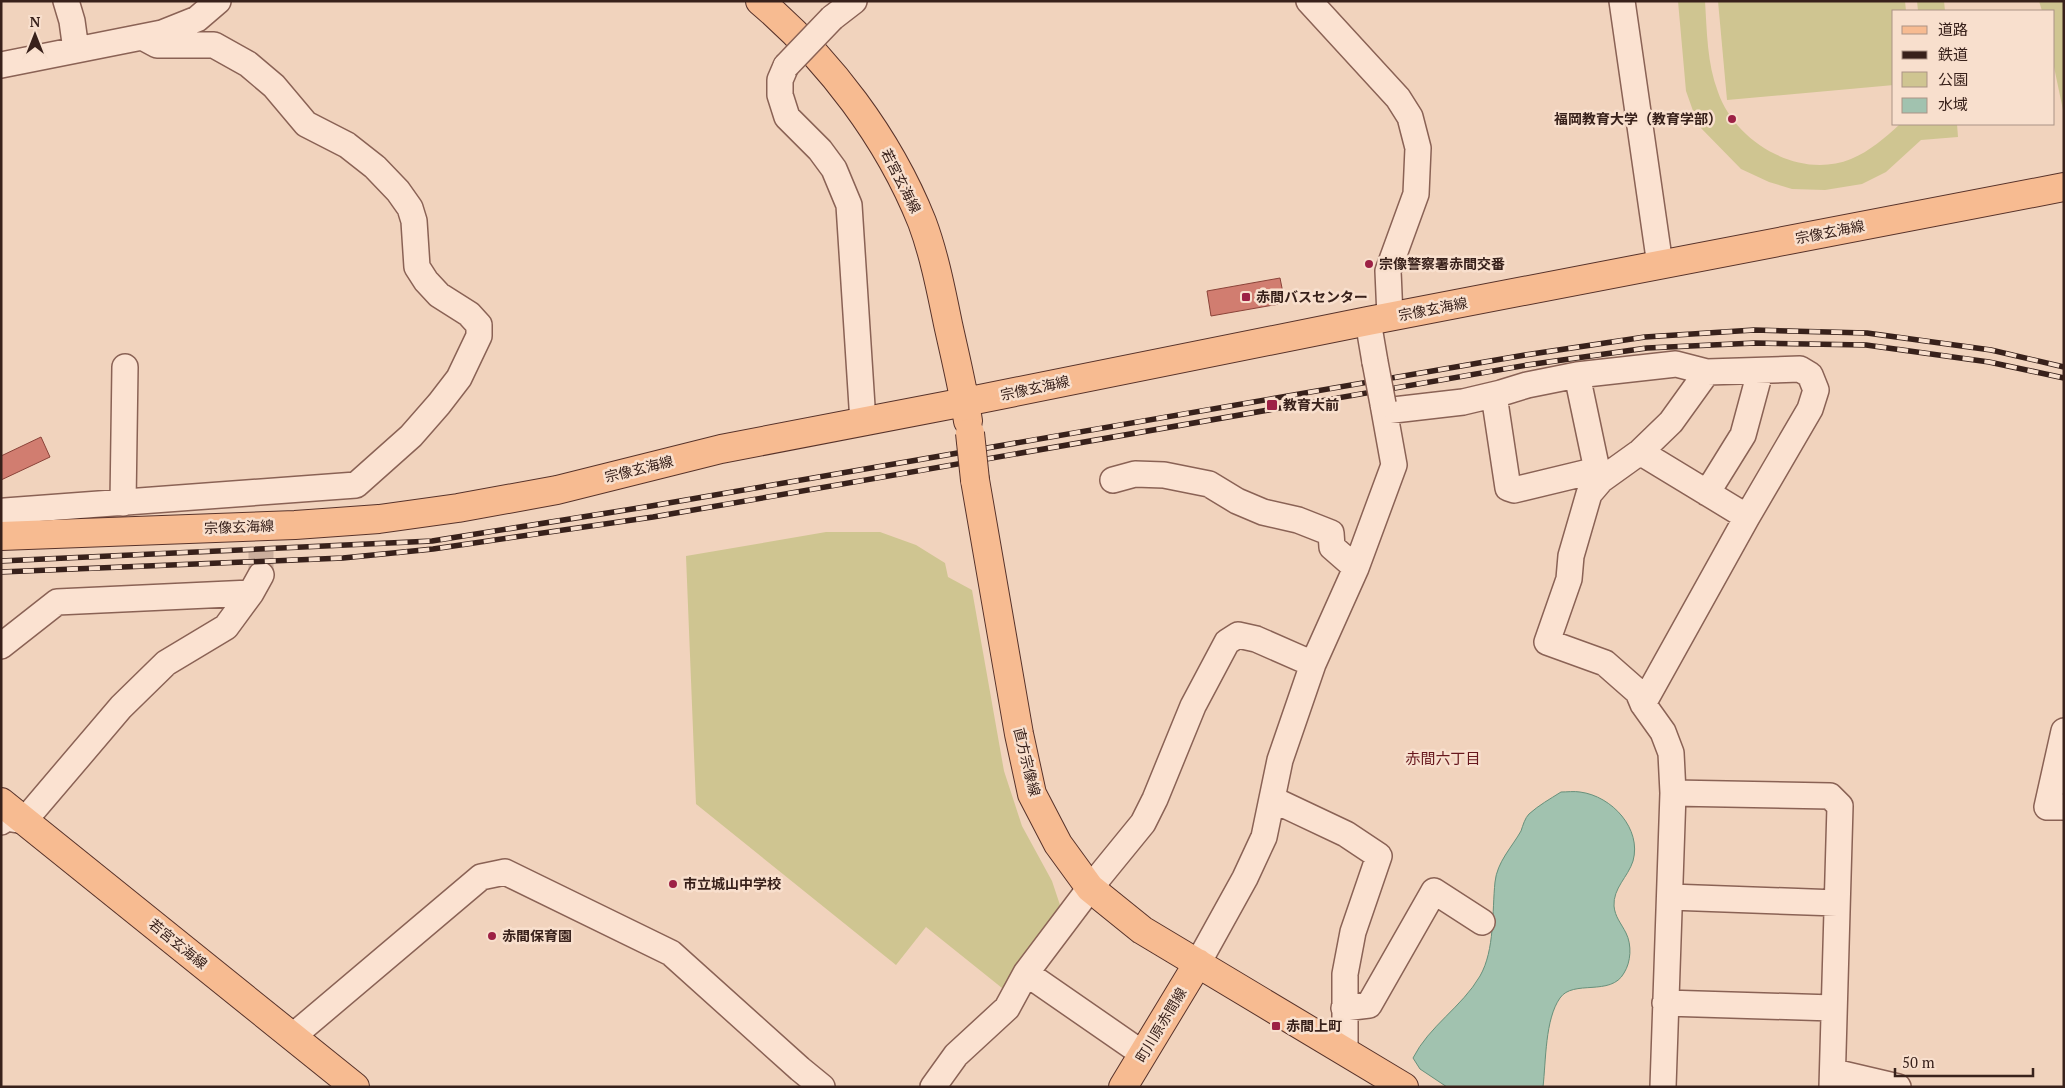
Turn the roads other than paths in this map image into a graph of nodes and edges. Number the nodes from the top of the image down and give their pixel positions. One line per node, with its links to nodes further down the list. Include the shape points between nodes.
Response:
1 (66, 1): 8 (street)
2 (218, 1): 7 (street, via 197,19)
3 (760, 1): 18 (main road, 若宮玄海線, via 790,27 830,71 897,166 922,223 937,273)
4 (854, 1): 20 (street, bridge, via 832,18 786,66 780,80 780,95 787,116 834,169 849,205)
5 (1309, 1): 12 (street, via 1398,98 1410,117 1418,148 1416,194 1388,271)
6 (1622, 1): 11 (street)
7 (144, 38): 8 (street); 25 (street, via 157,45 214,45 248,64 274,86 306,124 347,146 375,167 410,208 417,267 426,282 439,295 469,314 479,325 480,336 459,378 439,404 411,436 356,485)
8 (76, 50): 9 (street)
9 (1, 65)
10 (2064, 187): 11 (main road, 宗像玄海線)
11 (1660, 265): 12 (main road, 宗像玄海線)
12 (1379, 319): 18 (main road, 宗像玄海線); 19 (street, bridge, via 1375,362)
13 (124, 367): 25 (street)
14 (1707, 372): 15 (street); 16 (street, via 1676,364); 21 (street, via 1671,422)
15 (1760, 372): 24 (street, via 1743,435); 27 (street, via 1800,369 1810,375 1816,390 1810,409)
16 (1577, 375): 17 (street); 22 (street)
17 (1494, 395): 19 (street, via 1463,402); 22 (street, via 1508,488 1514,490)
18 (965, 402): 20 (main road, 宗像玄海線); 39 (main road, 直方宗像線, bridge, via 975,480 1032,794 1058,844)
19 (1384, 408): 29 (street, via 1394,465)
20 (863, 422): 28 (main road, 宗像玄海線, via 720,449 558,490 379,519)
21 (1640, 452): 22 (street); 24 (street)
22 (1599, 475): 32 (street, via 1589,494 1571,556 1569,580 1547,642 1605,664 1638,692)
23 (1113, 480): 29 (street, via 1135,474 1164,475 1209,484 1236,501 1331,533 1332,547)
24 (1707, 493): 27 (street)
25 (123, 503): 26 (street, via 5,511)
26 (1, 517)
27 (1748, 517): 32 (street)
28 (1, 536)
29 (1356, 568): 31 (street)
30 (1, 646): 38 (street, via 57,602 256,584 226,627 166,663)
31 (1313, 664): 35 (street, via 1280,760); 39 (street, via 1256,639 1238,636 1227,642 1193,706 1142,823)
32 (1642, 704): 34 (street, via 1663,732 1671,753)
33 (2064, 731): 37 (street, via 2047,807)
34 (1673, 793): 40 (street); 41 (street, via 1830,796 1840,806)
35 (1274, 800): 43 (street, via 1264,837 1245,878); 46 (street, via 1346,834 1379,856 1353,932 1344,974)
36 (1, 802): 38 (main road, 若宮玄海線)
37 (2064, 807)
38 (12, 821): 48 (main road, 若宮玄海線)
39 (1090, 888): 43 (main road, 直方宗像線, via 1142,930); 44 (street)
40 (1670, 897): 41 (street); 45 (street)
41 (1837, 903): 47 (street)
42 (1482, 922): 46 (street, via 1434,891 1369,1005)
43 (1198, 963): 49 (main road, 直方宗像線); 50 (main road, 町川原赤間線)
44 (1026, 973): 50 (street); 56 (street, via 1007,1008 956,1055)
45 (1665, 1003): 47 (street); 58 (street)
46 (1344, 1008): 49 (street)
47 (1833, 1008): 52 (street)
48 (293, 1036): 51 (street, via 481,877 505,872 671,953); 54 (main road, 若宮玄海線)
49 (1344, 1051): 53 (main road, 直方宗像線)
50 (1143, 1054): 57 (main road, 町川原赤間線)
51 (794, 1078): 55 (street)
52 (1833, 1080): 59 (street)
53 (1393, 1084)
54 (355, 1087)
55 (822, 1087)
56 (933, 1087)
57 (1123, 1087)
58 (1662, 1087)
59 (1898, 1087)

